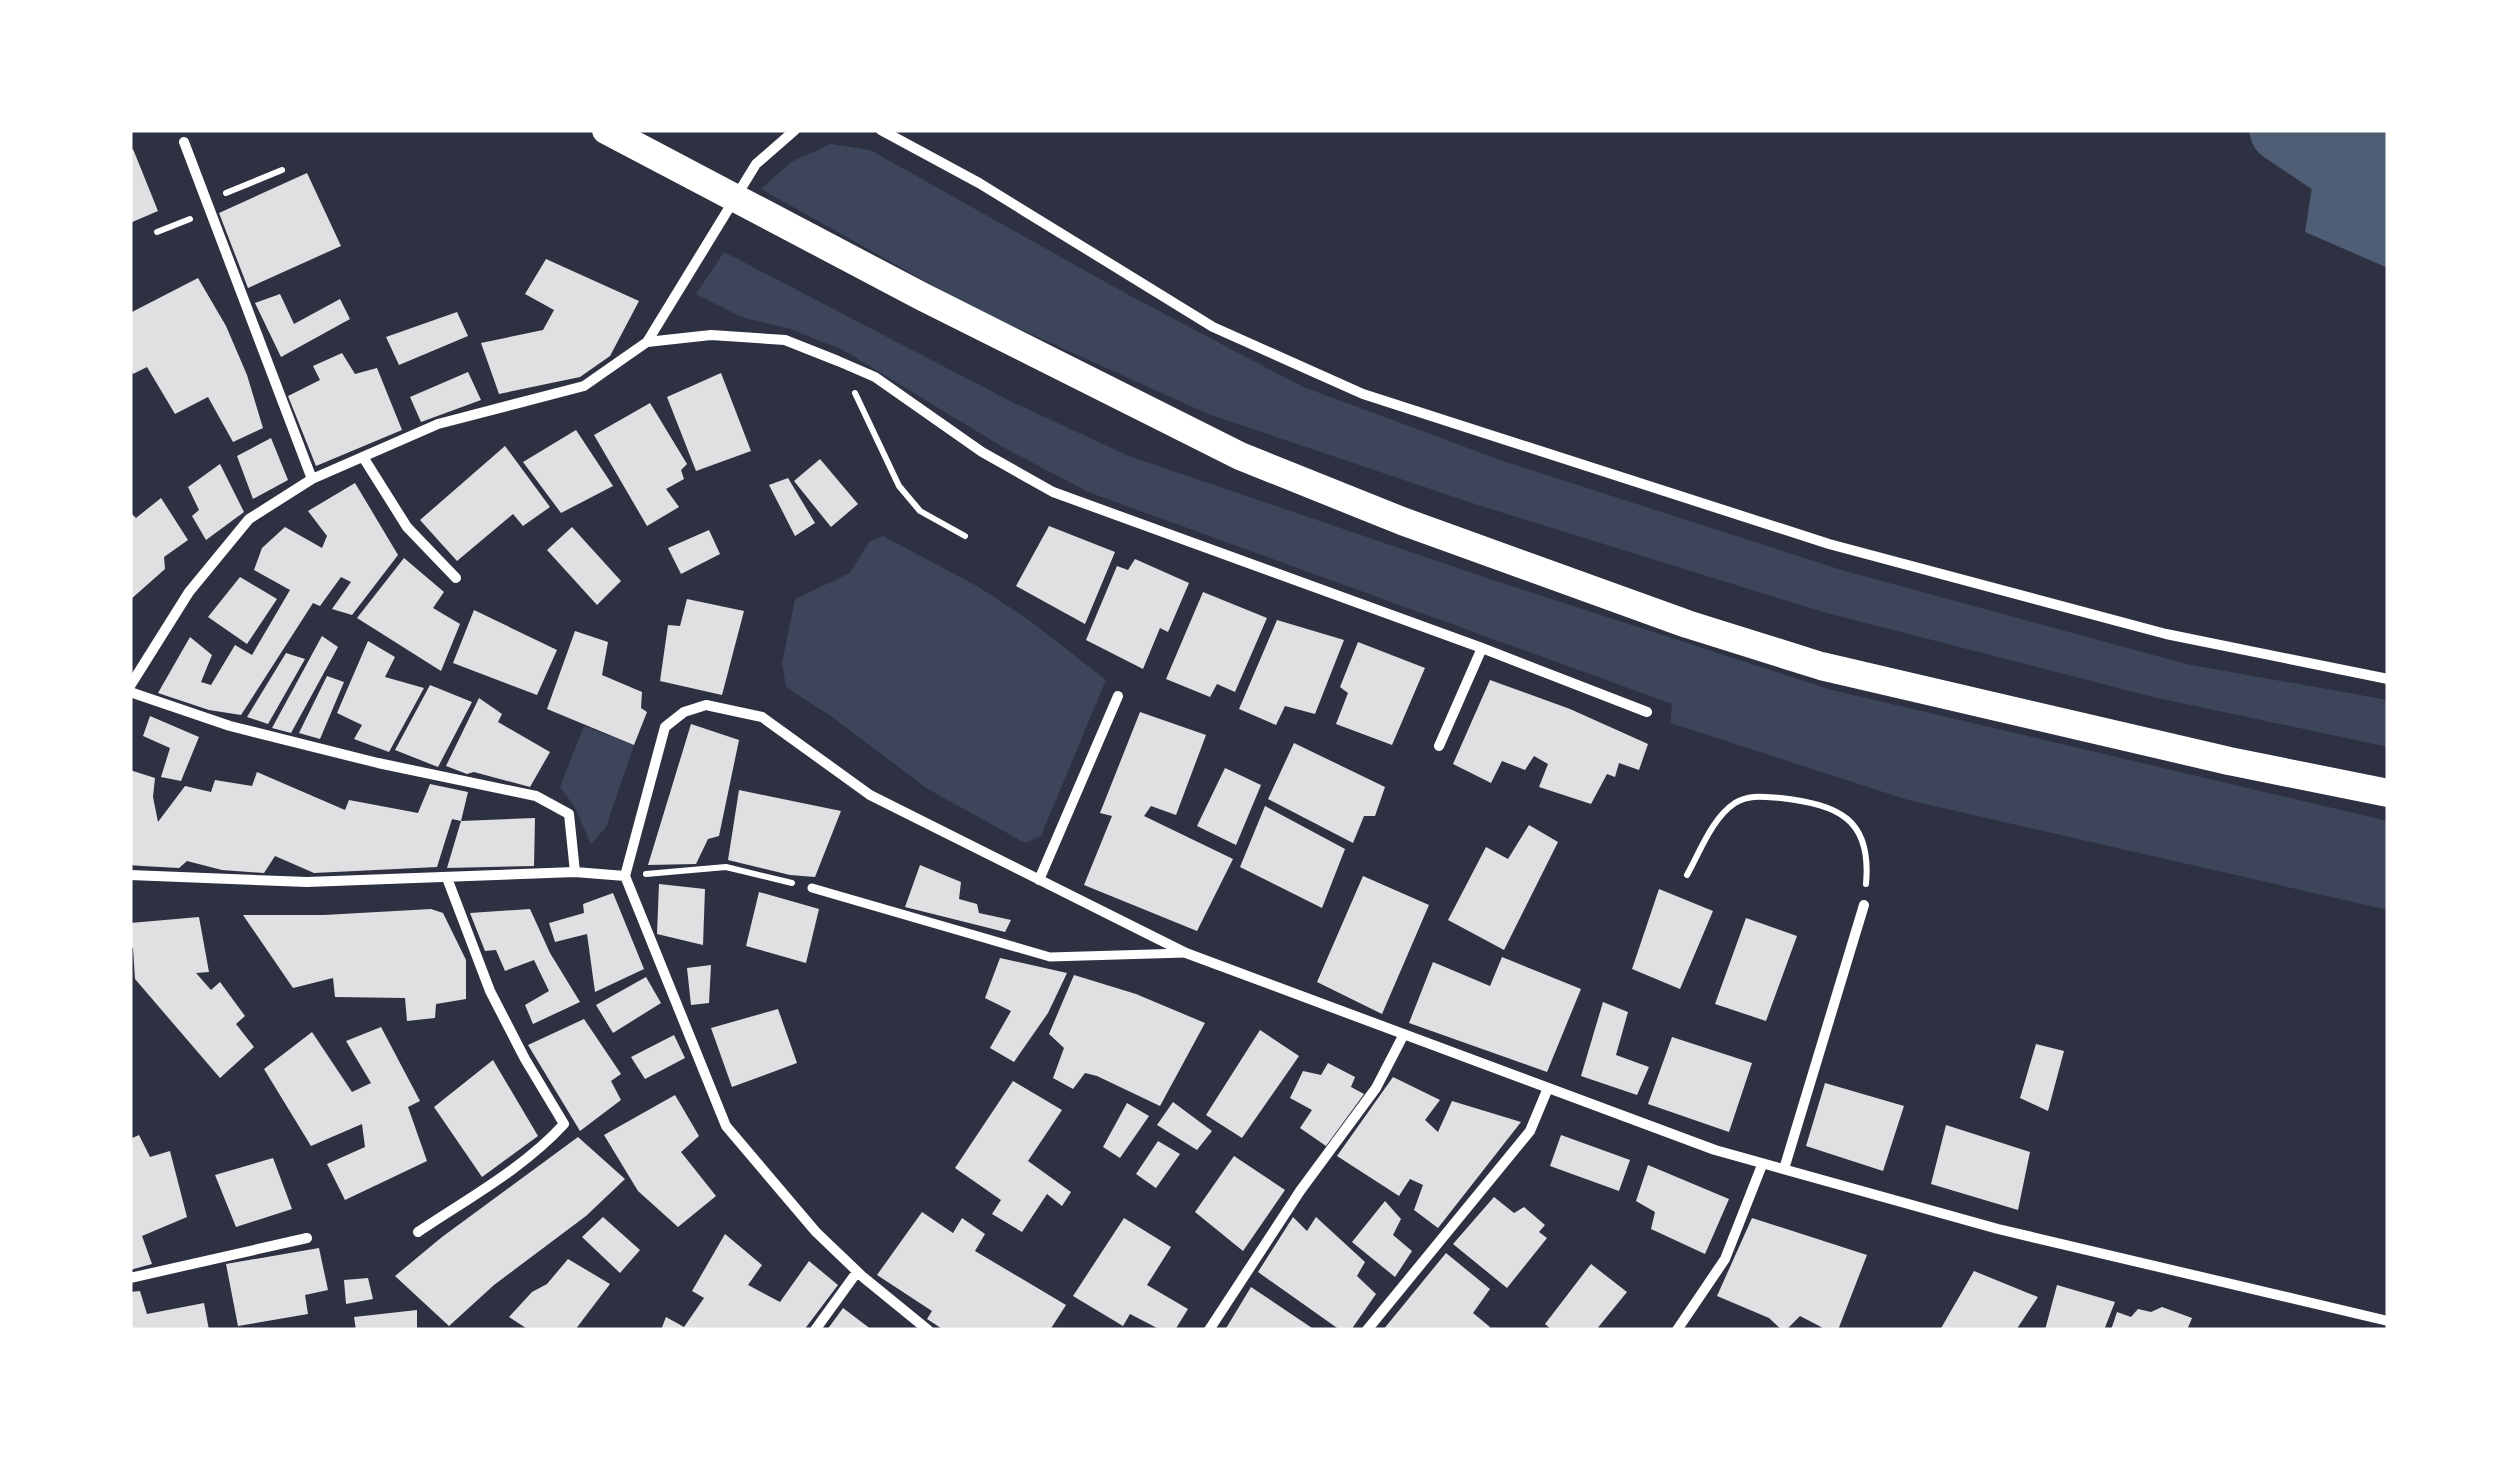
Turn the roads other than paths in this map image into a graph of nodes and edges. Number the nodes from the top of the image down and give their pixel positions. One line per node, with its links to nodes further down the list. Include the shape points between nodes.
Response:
1 (606, 130): 15 (highway, via 1240,456 1402,521 1822,666)
2 (796, 130): 5 (street, via 756,164)
3 (880, 130): 10 (street, via 1213,327 1363,394 1829,544 2166,634)
4 (184, 142): 7 (street)
5 (647, 342): 6 (street, via 584,386 438,424); 9 (street, via 712,335 784,340 875,377 1053,492)
6 (364, 457): 7 (street); 8 (street, via 407,527)
7 (312, 479): 11 (street, via 249,518 189,592)
8 (456, 578)
9 (1482, 648): 13 (street); 14 (street)
10 (2388, 679)
11 (130, 689): 16 (street, via 230,726 536,796 568,814)
12 (1118, 696): 20 (street)
13 (1647, 712)
14 (1439, 746)
15 (2388, 793)
16 (575, 872): 18 (street); 19 (street)
17 (130, 875): 19 (street, via 307,882)
18 (625, 876): 20 (street, via 666,726 706,705 762,718 870,796); 30 (street, via 726,1126)
19 (447, 878): 28 (street, via 490,990 564,1124)
20 (1039, 880): 23 (street)
21 (812, 888): 23 (street, via 1050,957)
22 (1864, 905): 27 (street)
23 (1186, 953): 24 (street)
24 (1404, 1034): 25 (street); 35 (street, via 1376,1088)
25 (1548, 1088): 26 (street); 36 (street, via 1530,1131)
26 (1762, 1165): 27 (street); 37 (street, via 1726,1259)
27 (1784, 1169): 32 (street, via 1998,1229)
28 (418, 1232)
29 (306, 1238): 31 (street)
30 (858, 1272): 33 (street); 34 (street)
31 (130, 1278)
32 (2388, 1321)
33 (814, 1330)
34 (928, 1330)
35 (1209, 1330)
36 (1368, 1330)
37 (1677, 1330)

